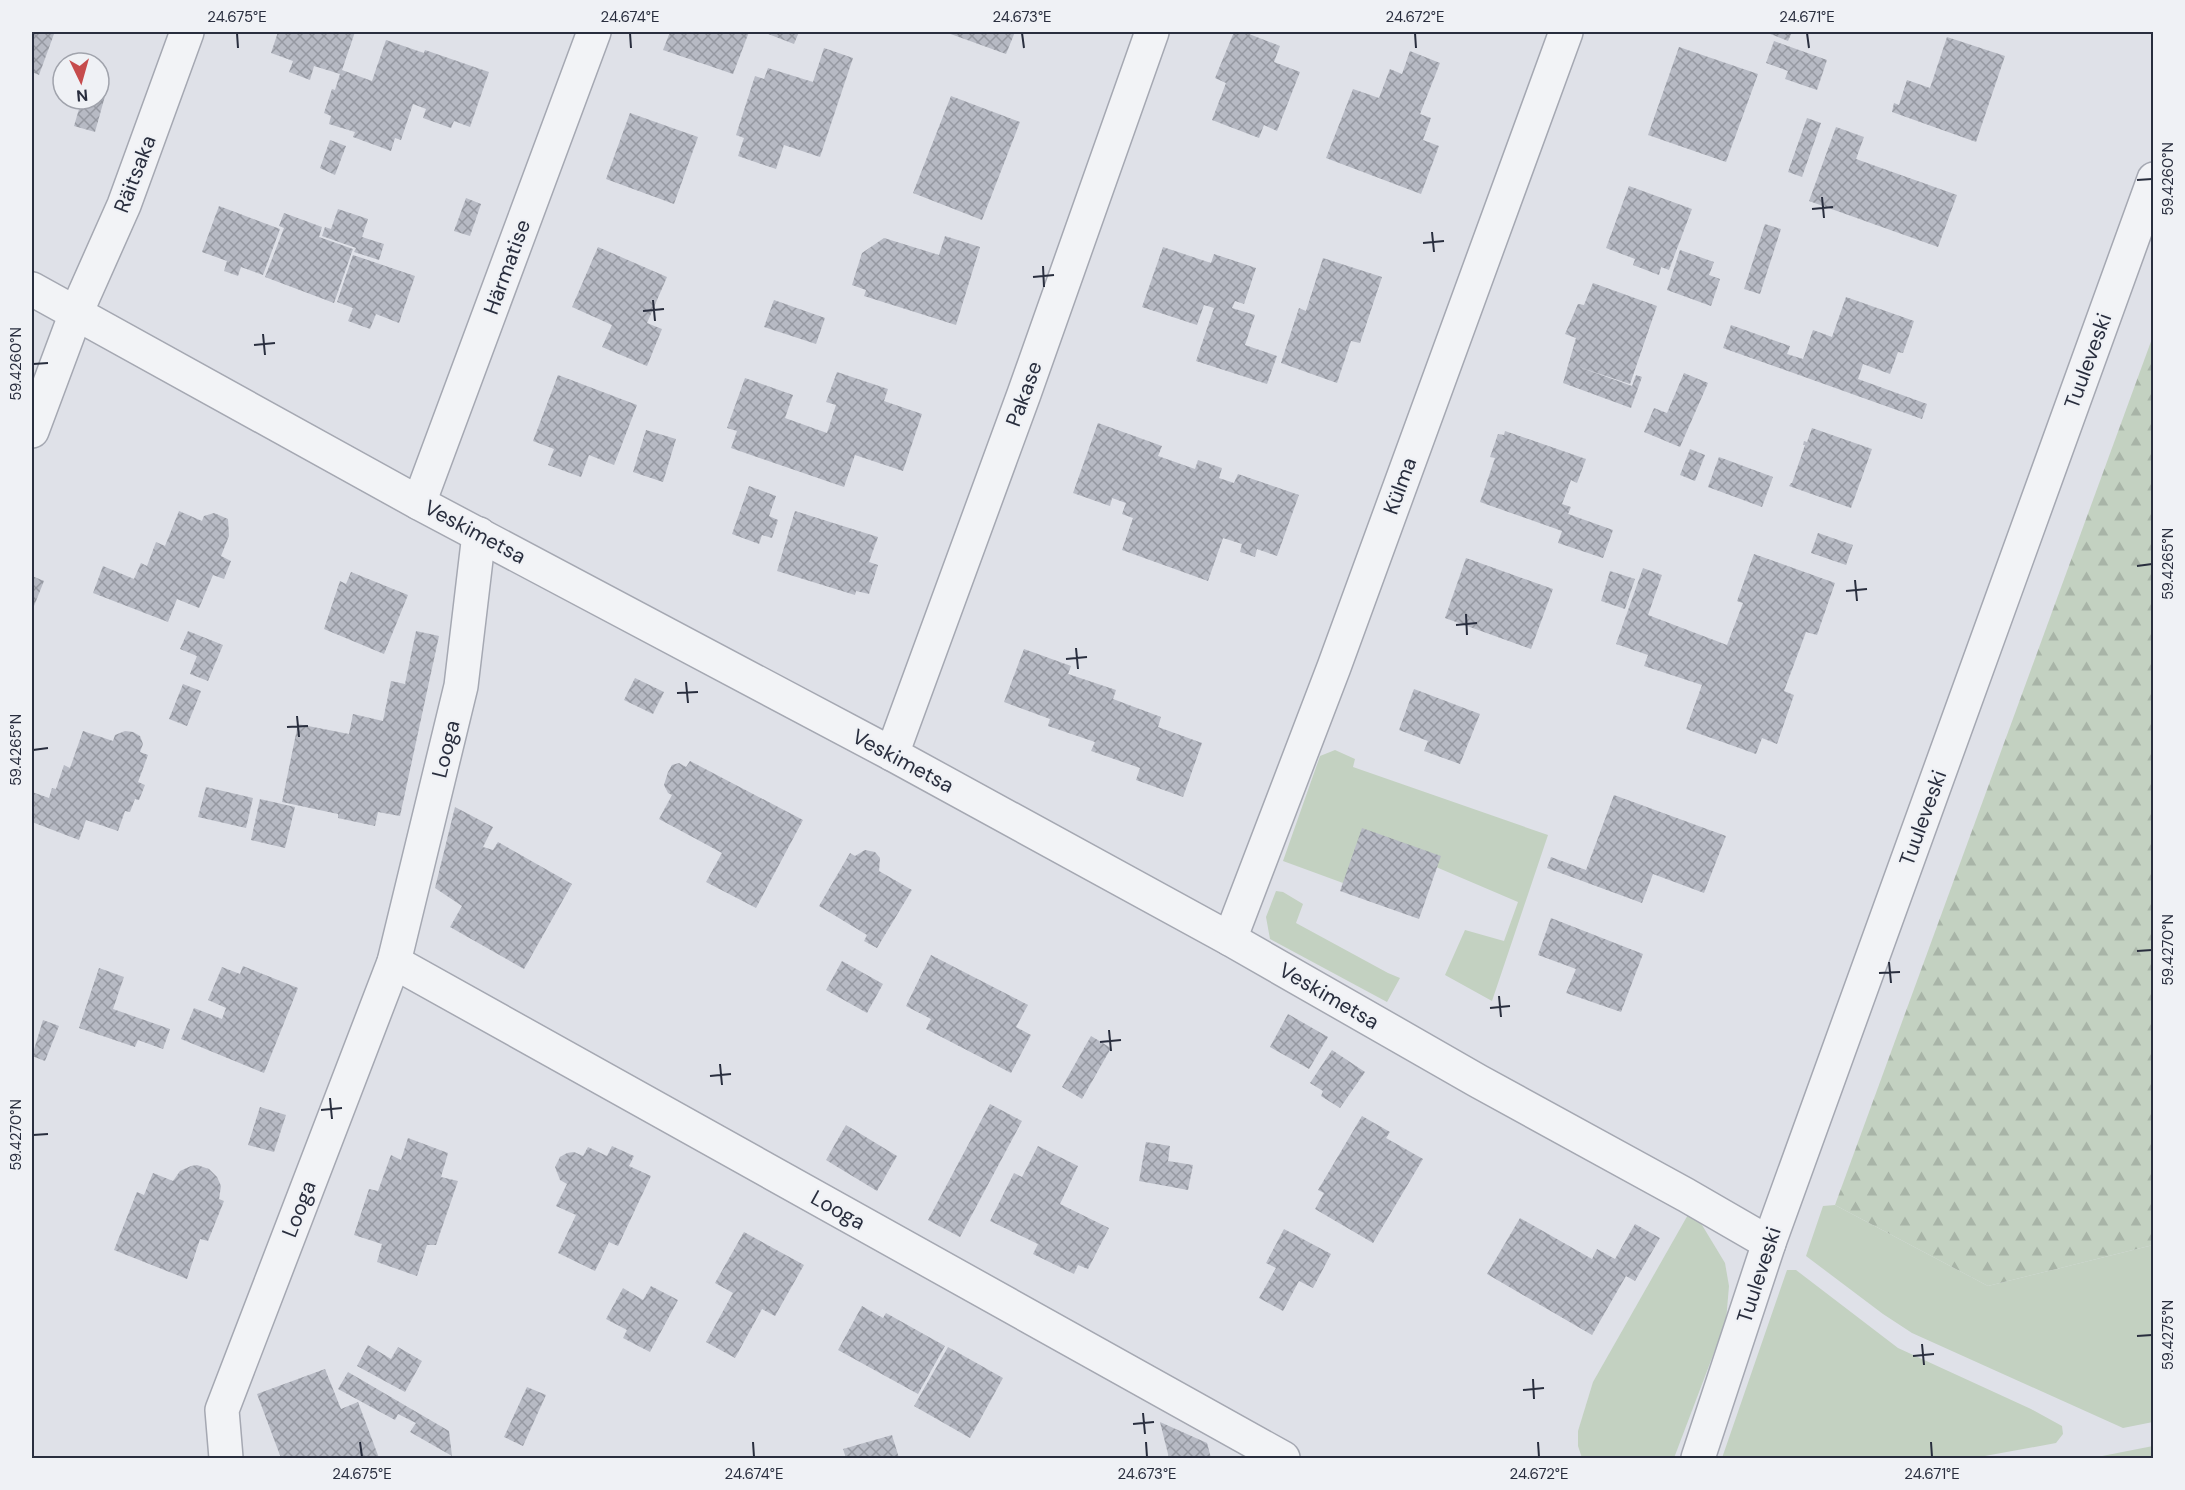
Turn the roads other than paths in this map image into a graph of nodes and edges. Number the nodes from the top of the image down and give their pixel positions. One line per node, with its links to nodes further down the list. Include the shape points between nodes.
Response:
1 (187, 32): 7 (street, Räitsaka, via 124,206)
2 (594, 32): 9 (street, Härmatise)
3 (1152, 32): 11 (street, Pakase)
4 (1566, 32): 12 (street, Külma, via 1334,668)
5 (2154, 179): 14 (street, Tuuleveski)
6 (32, 289): 7 (street, Veskimetsa)
7 (76, 313): 8 (street, Räitsaka); 9 (street, Veskimetsa)
8 (32, 431)
9 (419, 502): 10 (street, Veskimetsa)
10 (479, 534): 11 (street, Veskimetsa); 13 (street, Looga, via 461,686)
11 (892, 754): 12 (street, Veskimetsa)
12 (1230, 939): 14 (street, Veskimetsa)
13 (394, 962): 15 (street, Looga, via 222,1410); 16 (street, Looga)
14 (1769, 1243): 17 (street, Tuuleveski)
15 (226, 1458)
16 (1283, 1458)
17 (1698, 1458)

